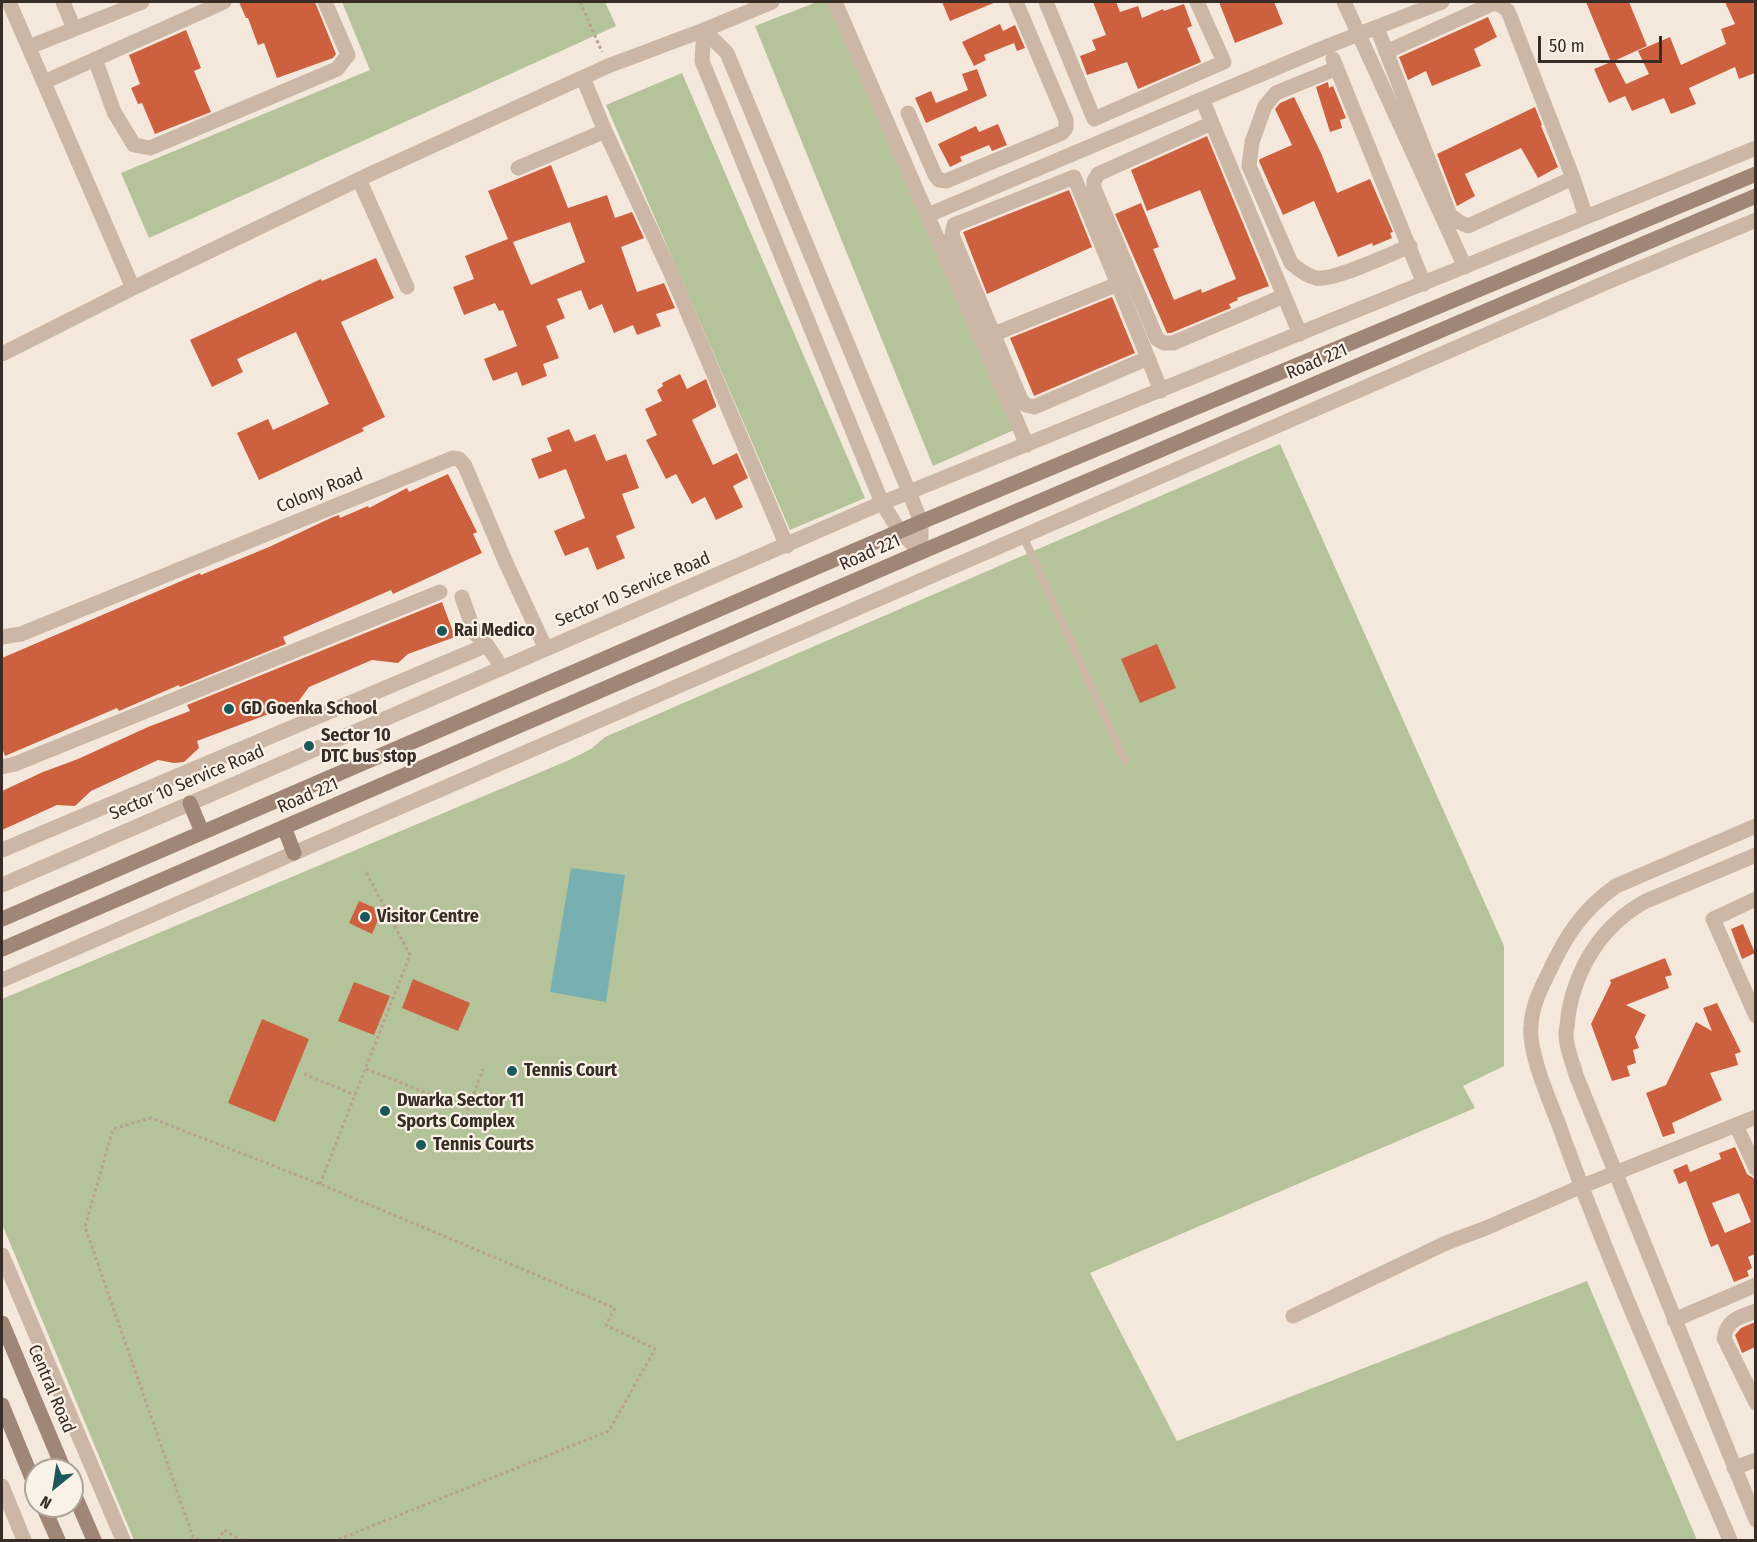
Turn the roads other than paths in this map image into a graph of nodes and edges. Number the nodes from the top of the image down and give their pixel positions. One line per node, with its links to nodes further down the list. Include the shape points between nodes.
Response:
1 (9, 2): 18 (street)
2 (63, 2): 14 (street)
3 (142, 2): 14 (street)
4 (224, 2): 20 (street)
5 (325, 2): 20 (street, via 348,55 336,69 150,148 134,145 114,112)
6 (772, 2): 15 (street)
7 (835, 2): 36 (street)
8 (1016, 2): 25 (street, via 1066,120 1062,133 946,181 934,175)
9 (1046, 2): 10 (street, via 1094,118 1224,62)
10 (1197, 2)
11 (1344, 2): 16 (street)
12 (1442, 2): 13 (street)
13 (1377, 28): 16 (street); 19 (street)
14 (74, 29): 18 (street)
15 (704, 30): 22 (street); 52 (street, via 727,53); 53 (street, via 702,61)
16 (1358, 36): 17 (street); 40 (street)
17 (1328, 46): 21 (street); 24 (street)
18 (29, 47): 23 (street)
19 (1386, 52): 33 (street, via 1450,215 1459,222 1468,226); 33 (street, via 1494,3 1502,6 1508,11)
20 (96, 59): 23 (street)
21 (1337, 68): 39 (street); 39 (street, via 1276,93 1265,106 1252,142 1249,166 1291,263 1303,273 1315,278 1330,277)
22 (583, 78): 27 (street); 34 (street)
23 (44, 82): 44 (street)
24 (1202, 99): 26 (street); 29 (street)
25 (908, 113)
26 (1212, 123): 45 (street); 45 (street, via 1098,174 1094,188 1157,339 1164,343 1173,343)
27 (605, 131): 30 (street); 57 (street, via 670,271)
28 (1755, 148): 37 (street, Sector 10 Service Road)
29 (1064, 158): 32 (street); 36 (street)
30 (518, 168)
31 (1755, 174): 54 (main road, Road 221)
32 (1074, 177): 41 (street); 46 (street, via 954,225 952,235)
33 (1573, 178): 37 (street)
34 (360, 180): 43 (street); 44 (street)
35 (1755, 196): 58 (main road, Road 221)
36 (928, 215): 51 (street)
37 (1586, 218): 40 (street, Sector 10 Service Road)
38 (1755, 220): 56 (street)
39 (1410, 246): 42 (street)
40 (1465, 267): 42 (street, Sector 10 Service Road)
41 (1118, 284): 46 (street); 49 (street)
42 (1424, 284): 47 (street, Sector 10 Service Road)
43 (407, 287)
44 (133, 288): 48 (street)
45 (1284, 296): 47 (street)
46 (994, 334): 49 (street, via 1021,400 1034,407)
47 (1300, 334): 50 (street, Sector 10 Service Road)
48 (2, 354)
49 (1148, 358): 50 (street)
50 (1161, 391): 51 (street, Sector 10 Service Road)
51 (1028, 445): 52 (street, Sector 10 Service Road)
52 (909, 492): 53 (street, Sector 10 Service Road); 54 (street)
53 (882, 503): 55 (street); 57 (street, Sector 10 Service Road)
54 (921, 522): 55 (main road, Road 221); 58 (street)
55 (900, 532): 58 (street); 70 (main road, Road 221)
56 (1023, 536): 65 (lane); 72 (street)
57 (787, 546): 63 (street, Sector 10 Service Road)
58 (921, 552): 69 (main road, Road 221)
59 (440, 592): 66 (street)
60 (462, 597): 62 (street, via 475,634)
61 (2, 637): 63 (street, Colony Road, via 21,634 453,458 465,466)
62 (487, 645): 64 (street); 71 (street)
63 (546, 649): 64 (street, Sector 10 Service Road)
64 (502, 668): 67 (street, Sector 10 Service Road)
65 (1125, 761)
66 (2, 767)
67 (190, 803): 70 (main road); 74 (street, Sector 10 Service Road)
68 (1755, 826): 84 (street, via 1616,886 1596,900 1560,947 1537,997 1530,1026 1533,1051)
69 (284, 827): 72 (main road); 77 (main road, Road 221)
70 (202, 832): 76 (main road, Road 221)
71 (2, 850)
72 (294, 853): 78 (street)
73 (1755, 855): 83 (street, via 1629,910 1602,936 1583,965 1565,1036 1576,1076)
74 (2, 885)
75 (1755, 899): 79 (street, via 1713,919)
76 (2, 919)
77 (2, 949)
78 (2, 980)
79 (1755, 1016)
80 (1755, 1117): 81 (street)
81 (1736, 1125): 82 (street); 83 (street)
82 (1755, 1169)
83 (1616, 1174): 84 (street); 89 (street)
84 (1580, 1187): 88 (street, via 1446,1243); 105 (street)
85 (2, 1255): 104 (street)
86 (1755, 1286): 89 (street)
87 (1755, 1311): 91 (street, via 1731,1321 1724,1338)
88 (1293, 1316)
89 (1674, 1320): 96 (street)
90 (2, 1323): 93 (main road, Central Road)
91 (1755, 1403)
92 (2, 1405): 94 (main road)
93 (59, 1458)
94 (24, 1459)
95 (1755, 1460): 96 (street)
96 (1734, 1468): 98 (street)
97 (2, 1486): 101 (street)
98 (1754, 1511)
99 (84, 1517): 103 (main road)
100 (48, 1518): 102 (main road)
101 (24, 1540)
102 (58, 1540)
103 (94, 1540)
104 (123, 1540)
105 (1730, 1540)

